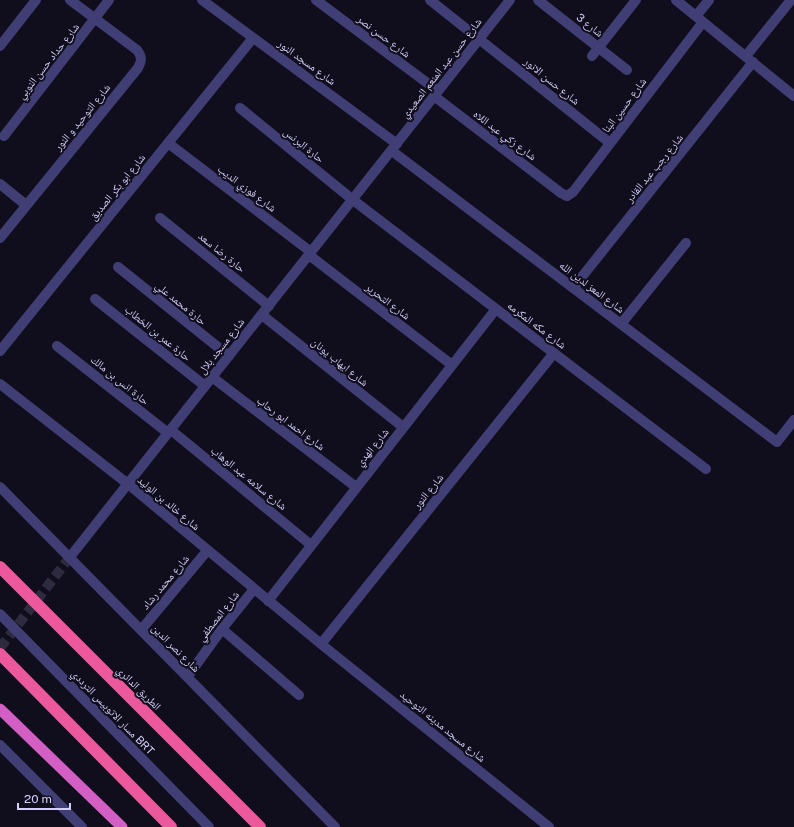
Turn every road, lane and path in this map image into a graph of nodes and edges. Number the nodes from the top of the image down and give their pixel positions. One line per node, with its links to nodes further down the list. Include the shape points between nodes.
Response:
1 (36, 0): 17 (street)
2 (70, 0): 13 (street)
3 (109, 0): 13 (street, شارع حداد حسن النوبي)
4 (202, 0): 15 (street, شارع مسجد النور)
5 (316, 0): 23 (street, شارع حسن نصر)
6 (430, 0): 16 (street, شارع حسن الانور)
7 (510, 0): 16 (street, شارع حسن عبد المنعم الصعيدي)
8 (538, 0): 18 (street, شارع 3)
9 (636, 0): 18 (street)
10 (676, 0): 14 (street)
11 (709, 0): 14 (street, شارع حسين البنا)
12 (791, 0): 20 (street, شارع رجب عبد القادر)
13 (95, 19): 25 (street, شارع حداد حسن النوبي); 32 (street, شارع التوحيد و النور, via 137,50 141,61 138,68)
14 (700, 19): 20 (street); 27 (street, شارع حسين البنا)
15 (253, 38): 26 (street, شارع ابو بكر الصديق); 28 (street, شارع مسجد النور)
16 (479, 38): 23 (street, شارع حسن عبد المنعم الصعيدي); 27 (street, شارع حسن الانور)
17 (0, 46)
18 (599, 47): 19 (street); 21 (street, شارع 3)
19 (592, 56)
20 (750, 59): 22 (street); 38 (street, شارع رجب عبد القادر)
21 (627, 70)
22 (793, 93)
23 (436, 94): 28 (street, شارع حسن عبد المنعم الصعيدي); 30 (street, شارع زكي عبد اللاه)
24 (240, 108): 31 (street, حارة البرنس)
25 (4, 136)
26 (168, 143): 36 (street, شارع فوزي الديب); 45 (street, شارع ابو بكر الصديق)
27 (610, 143): 30 (street, شارع حسين البنا, via 573,192 567,196)
28 (394, 147): 31 (street, شارع مسجد بلال); 38 (street, شارع المعز لدين الله)
29 (0, 184): 32 (street)
30 (561, 193)
31 (352, 200): 36 (street, شارع مسجد بلال); 41 (street, شارع مكه المكرمه)
32 (26, 205): 34 (street, شارع التوحيد و النور)
33 (160, 218): 40 (street, حارة رضا سعد)
34 (0, 238)
35 (686, 243): 43 (street)
36 (310, 254): 40 (street, شارع مسجد بلال); 48 (street, شارع التحرير)
37 (118, 267): 47 (street, حارة محمد علي)
38 (573, 288): 43 (street, شارع المعز لدين الله)
39 (95, 299): 51 (street, حارة عمر بن الخطاب)
40 (269, 306): 42 (street, شارع مسجد بلال)
41 (496, 309): 46 (street, شارع مكه المكرمه); 48 (street, شارع الهدي)
42 (262, 314): 47 (street, شارع مسجد بلال); 53 (street, شارع ايهاب يونان)
43 (621, 324): 52 (street, شارع المعز لدين الله, via 777,442)
44 (57, 346): 54 (street, حارة انس بن مالك)
45 (0, 351)
46 (554, 353): 55 (street, شارع مكه المكرمه); 68 (street, شارع النور)
47 (229, 356): 49 (street, شارع مسجد بلال)
48 (452, 365): 53 (street, شارع الهدي)
49 (212, 377): 51 (street, شارع مسجد بلال); 58 (street, شارع احمد ابو رحاب)
50 (0, 384): 56 (street, شارع خالد بن الوليد)
51 (205, 386): 54 (street, شارع مسجد بلال)
52 (794, 420)
53 (403, 428): 58 (street, شارع الهدي)
54 (169, 432): 56 (street, شارع مسجد بلال); 59 (street, شارع سلامه عبد الوهاب)
55 (706, 469)
56 (128, 484): 60 (street, شارع خالد بن الوليد); 61 (street, شارع مسجد بلال)
57 (0, 487): 61 (street, شارع نصر الدين)
58 (356, 487): 59 (street, شارع الهدي)
59 (312, 545): 64 (street, شارع الهدي)
60 (207, 551): 63 (street, شارع خالد بن الوليد); 67 (street, شارع محمد رشاد)
61 (70, 557): 67 (street, شارع نصر الدين)
62 (0, 567): 78 (highway, الطريق الدائري)
63 (254, 589): 64 (street, شارع خالد بن الوليد); 66 (street, شارع المصطفي)
64 (268, 601): 68 (street, شارع خالد بن الوليد)
65 (0, 614): 77 (street, مسار الاتوبيس الترددي BRT)
66 (222, 629): 70 (street, شارع المصطفي); 71 (street)
67 (142, 630): 70 (street, شارع نصر الدين)
68 (321, 644): 80 (street, شارع مسجد مدينه التوحيد)
69 (0, 654): 76 (highway)
70 (188, 676): 79 (street, شارع نصر الدين)
71 (299, 695)
72 (0, 709): 75 (highway)
73 (0, 745): 74 (street)
74 (82, 827)
75 (122, 827)
76 (171, 827)
77 (208, 827)
78 (260, 827)
79 (335, 827)
80 (549, 827)

